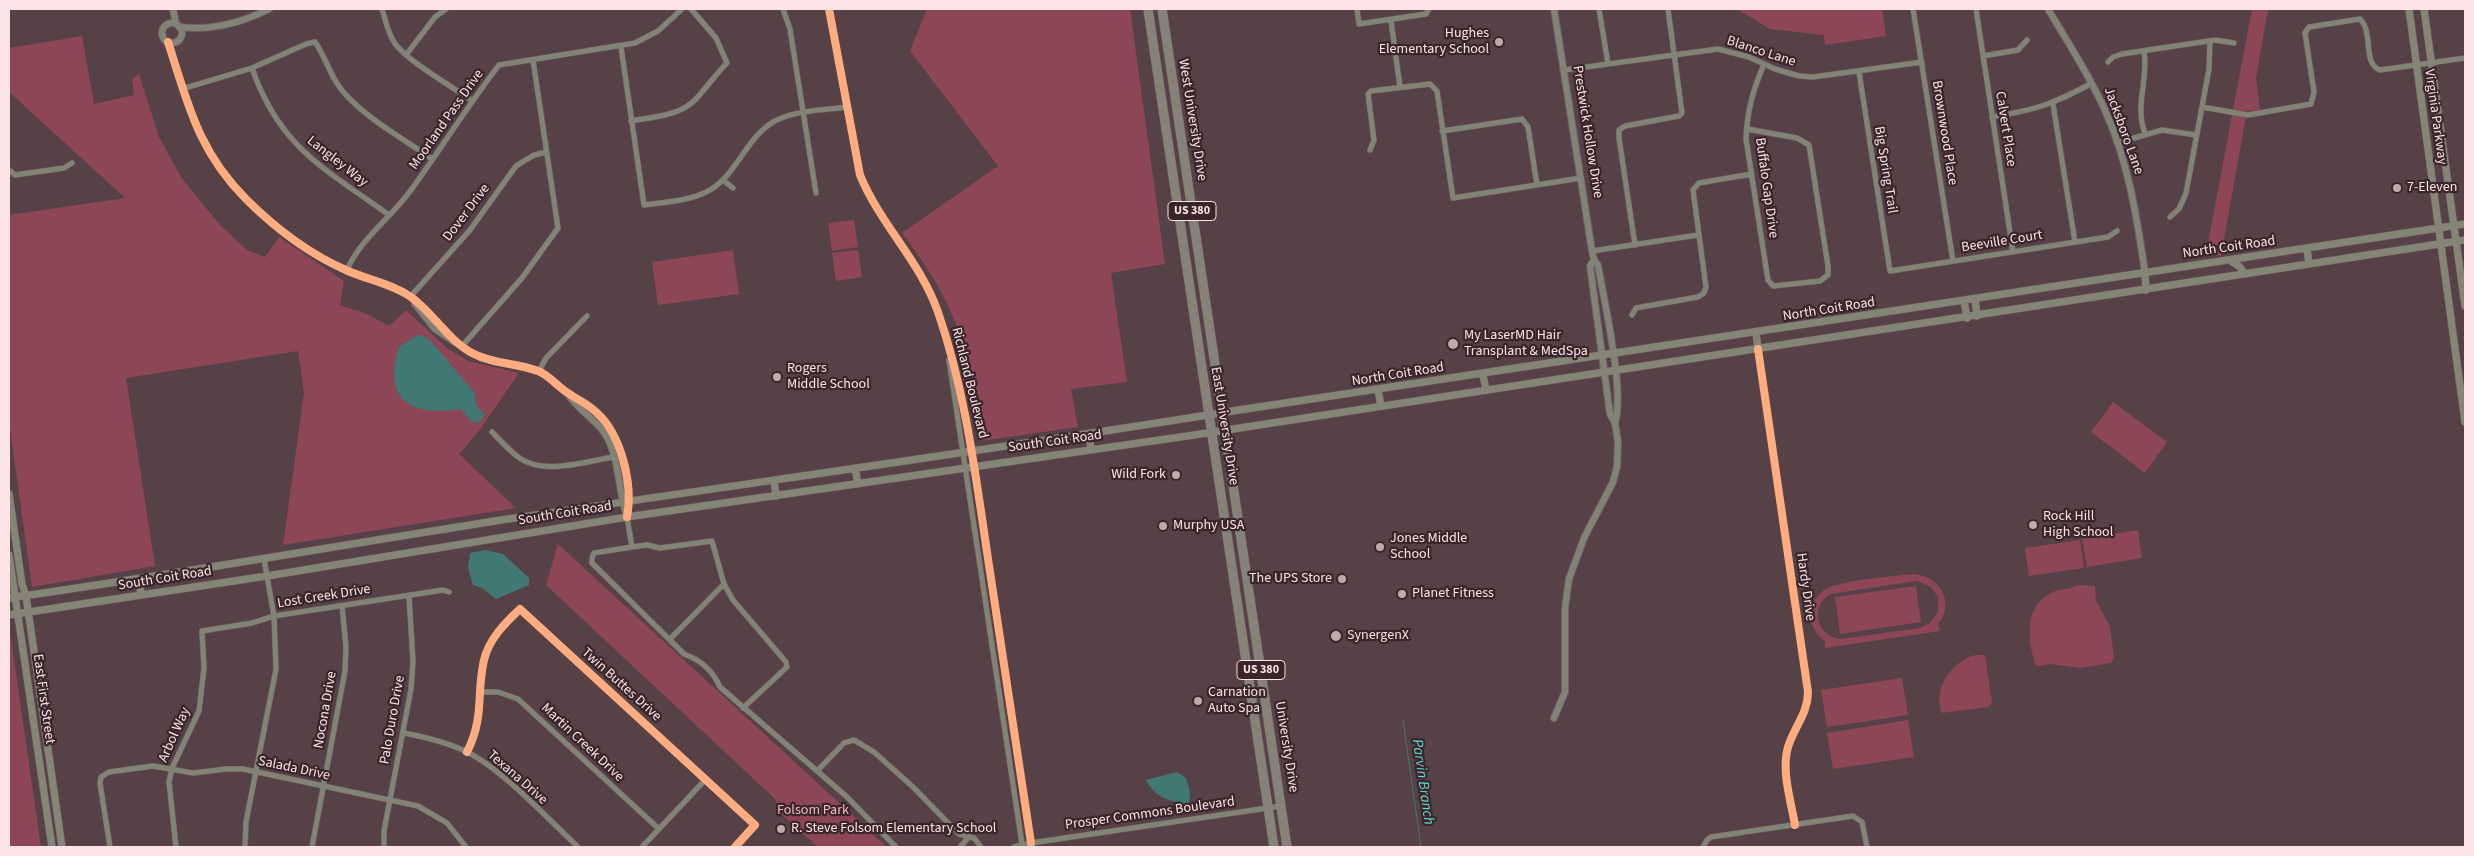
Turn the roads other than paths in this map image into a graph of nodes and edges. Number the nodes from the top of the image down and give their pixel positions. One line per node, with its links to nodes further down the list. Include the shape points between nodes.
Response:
1 (172, 9): 22 (street)
2 (269, 9): 23 (street, via 240,21)
3 (382, 9): 31 (street, via 389,33)
4 (446, 9): 31 (street, via 435,17)
5 (682, 9): 29 (street, Moorland Pass Drive, via 658,31)
6 (691, 9): 55 (street, via 716,38 727,63 687,106 662,116)
7 (783, 9): 53 (street, via 790,29)
8 (829, 9): 51 (street, Richland Boulevard)
9 (1148, 9): 118 (highway, East University Drive / US 380)
10 (1162, 9): 117 (highway, West University Drive / US 380)
11 (1357, 9): 21 (street, via 1359,24)
12 (1554, 9): 44 (street, Prestwick Hollow Drive)
13 (1599, 9): 40 (street)
14 (1668, 9): 32 (street)
15 (1913, 9): 37 (street, Brownwood Place)
16 (1976, 9): 33 (street, Calvert Place)
17 (2048, 9): 46 (street, Jacksboro Lane)
18 (2409, 9): 42 (main road, Virginia Parkway)
19 (2424, 9): 39 (main road, Virginia Parkway)
20 (1428, 10): 21 (street, via 1426,14)
21 (1391, 21): 47 (street)
22 (175, 25): 23 (street); 24 (street); 27 (street, via 163,28 162,34)
23 (198, 29): 24 (street)
24 (178, 39): 27 (street); 36 (street)
25 (2028, 40): 33 (street, via 2018,50)
26 (2210, 41): 28 (street); 30 (street); 52 (street)
27 (168, 42): 36 (street)
28 (2234, 43)
29 (621, 47): 35 (street, Moorland Pass Drive); 55 (street)
30 (2144, 51): 38 (street, via 2116,56); 58 (street, via 2146,71 2139,110)
31 (406, 54): 49 (street)
32 (1674, 54): 40 (street, Blanco Lane); 41 (street, Blanco Lane, via 1718,50 1738,53); 83 (street, via 1682,113 1619,130)
33 (1983, 56): 54 (street, Calvert Place)
34 (2465, 58): 39 (street)
35 (533, 60): 49 (street, Moorland Pass Drive, via 499,65); 62 (street)
36 (175, 62): 48 (street)
37 (1922, 62): 45 (street, Blanco Lane); 89 (street, Brownwood Place)
38 (2108, 62)
39 (2430, 63): 42 (street); 75 (main road, Virginia Parkway)
40 (1608, 64): 44 (street, Blanco Lane)
41 (1764, 64): 45 (street, Blanco Lane, via 1799,76); 56 (street, Buffalo Gap Drive, via 1750,100)
42 (2416, 65): 52 (street, via 2384,70 2375,68 2367,29 2362,22 2353,19 2309,27 2305,33 2314,92 2308,106 2248,115); 76 (main road, Virginia Parkway)
43 (252, 68): 48 (street); 63 (street, via 315,42 331,76 346,95); 72 (street, Langley Way, via 268,107 304,154)
44 (1564, 70): 67 (street, Prestwick Hollow Drive)
45 (1858, 72): 92 (street, Big Spring Trail)
46 (2092, 83): 50 (street); 60 (street, Jacksboro Lane)
47 (1400, 87): 57 (street, via 1434,86); 61 (street, via 1368,94 1374,140)
48 (182, 89): 91 (street, via 212,156 246,199 306,247)
49 (472, 100): 63 (street, Moorland Pass Drive)
50 (2053, 104): 54 (street, via 2033,111); 80 (street)
51 (847, 107): 53 (street); 105 (street, Richland Boulevard, via 855,157 867,192 921,274)
52 (2202, 107): 59 (street)
53 (803, 113): 68 (street, via 780,118 766,127); 71 (street)
54 (1992, 117): 86 (street, Calvert Place)
55 (632, 121): 68 (street, via 644,205 695,196 711,190)
56 (1747, 129): 66 (street, Buffalo Gap Drive); 66 (street, Buffalo Gap Drive, via 1807,142 1828,275 1820,281 1773,286 1768,280)
57 (1442, 131): 69 (street, via 1515,119 1525,122); 69 (street, via 1453,198)
58 (2145, 133): 59 (street, via 2162,130); 60 (street)
59 (2196, 135): 73 (street, via 2184,199)
60 (2117, 143): 93 (street, Jacksboro Lane, via 2128,176)
61 (1370, 150)
62 (547, 152): 96 (street, Dover Drive, via 534,155 516,166 465,236); 106 (street, via 558,228 522,278)
63 (432, 159): 72 (street, Moorland Pass Drive, via 410,192)
64 (72, 164): 65 (street, via 15,175)
65 (9, 170)
66 (1752, 174): 78 (street, via 1694,186 1692,196)
67 (1581, 178): 69 (street); 85 (street, Prestwick Hollow Drive)
68 (722, 180): 70 (street)
69 (1538, 185)
70 (733, 188)
71 (816, 193)
72 (389, 215): 91 (street, Moorland Pass Drive, via 353,256)
73 (2170, 217)
74 (2465, 224): 75 (main road, North Coit Road)
75 (2454, 226): 76 (main road, North Coit Road); 81 (main road, Virginia Parkway)
76 (2438, 228): 82 (main road, Virginia Parkway); 84 (main road, North Coit Road)
77 (2117, 231): 80 (street, Beeville Court, via 2108,237)
78 (1698, 235): 83 (street); 100 (street, via 1706,287 1704,293 1698,297 1636,308)
79 (2465, 240): 81 (main road, North Coit Road)
80 (2075, 242): 86 (street, Beeville Court)
81 (2456, 242): 82 (main road, North Coit Road); 99 (main road, Virginia Parkway)
82 (2440, 244): 90 (main road, North Coit Road); 119 (main road, Virginia Parkway)
83 (1635, 245): 85 (street)
84 (2307, 249): 88 (main road, North Coit Road); 90 (main road)
85 (1592, 251): 87 (street, Prestwick Hollow Drive)
86 (2013, 252): 89 (street, Beeville Court)
87 (1594, 260): 108 (street, Prestwick Hollow Drive, via 1598,265); 109 (street, Prestwick Hollow Drive, via 1590,266)
88 (2230, 260): 93 (main road, North Coit Road); 94 (main road)
89 (1953, 261): 92 (street, Beeville Court)
90 (2309, 264): 94 (main road, North Coit Road)
91 (347, 270): 96 (street, via 384,283)
92 (1890, 271)
93 (2145, 273): 95 (main road); 97 (main road, North Coit Road)
94 (2245, 274): 95 (main road, North Coit Road)
95 (2146, 290): 102 (main road, North Coit Road)
96 (410, 297): 106 (street)
97 (1975, 299): 98 (main road, North Coit Road); 102 (main road)
98 (1964, 301): 103 (main road); 104 (main road, North Coit Road)
99 (2465, 306)
100 (1632, 314)
101 (587, 316): 110 (street, via 546,358)
102 (1977, 316): 103 (main road, North Coit Road)
103 (1967, 318): 107 (main road, North Coit Road)
104 (1756, 333): 107 (main road); 108 (main road, North Coit Road)
105 (946, 342): 125 (street, Richland Boulevard, via 965,406); 127 (street, Richland Boulevard)
106 (462, 345): 110 (street, via 473,354)
107 (1758, 349): 111 (main road, North Coit Road); 172 (street, Hardy Drive, via 1808,692 1805,714 1791,739 1786,760)
108 (1613, 355): 109 (main road, North Coit Road); 111 (street, Prestwick Hollow Drive)
109 (1602, 356): 112 (street, Prestwick Hollow Drive); 113 (main road, North Coit Road)
110 (539, 371): 128 (street, via 597,412 608,425)
111 (1615, 371): 112 (main road, North Coit Road); 120 (street, Prestwick Hollow Drive, via 1618,413)
112 (1604, 372): 115 (main road, North Coit Road); 120 (street, Prestwick Hollow Drive, via 1610,414)
113 (1482, 374): 114 (main road, North Coit Road); 115 (main road)
114 (1378, 390): 116 (main road); 117 (main road, North Coit Road)
115 (1486, 390): 116 (main road, North Coit Road)
116 (1381, 406): 121 (main road, North Coit Road)
117 (1222, 413): 118 (main road, South Coit Road); 121 (highway, University Drive / US 380)
118 (1208, 415): 123 (highway, East University Drive / US 380); 124 (main road, South Coit Road)
119 (2465, 422)
120 (1615, 423): 159 (street, Prestwick Hollow Drive, via 1618,442 1614,482 1584,538 1569,579 1564,625 1565,692)
121 (1225, 430): 123 (main road, South Coit Road); 170 (highway, University Drive / US 380)
122 (492, 432): 128 (street, via 522,460 531,463 554,466)
123 (1211, 432): 126 (main road, South Coit Road); 171 (highway, East University Drive / US 380)
124 (1089, 435): 125 (main road, South Coit Road); 126 (main road)
125 (972, 450): 127 (main road, South Coit Road); 129 (street, Richland Boulevard)
126 (1091, 450): 129 (main road, South Coit Road)
127 (963, 452): 130 (main road, South Coit Road); 131 (street, Richland Boulevard)
128 (618, 456): 136 (street); 137 (street)
129 (975, 467): 131 (main road, South Coit Road); 175 (street, Richland Boulevard)
130 (855, 468): 132 (main road, South Coit Road); 133 (main road)
131 (965, 468): 133 (main road, South Coit Road); 176 (street, Richland Boulevard)
132 (774, 480): 135 (main road); 136 (main road, South Coit Road)
133 (858, 484): 135 (main road, South Coit Road)
134 (9, 494): 147 (main road)
135 (776, 496): 138 (main road, South Coit Road)
136 (630, 501): 137 (main road, South Coit Road); 138 (street)
137 (622, 503): 138 (street); 141 (main road, South Coit Road)
138 (627, 517): 139 (street); 142 (main road, South Coit Road)
139 (632, 547): 144 (street, via 647,545 660,548 712,541); 156 (street, via 594,553 592,563)
140 (9, 555): 149 (main road, East First Street)
141 (264, 559): 142 (street); 143 (main road, South Coit Road)
142 (267, 576): 146 (main road, South Coit Road); 154 (street)
143 (140, 578): 146 (main road); 147 (main road, South Coit Road)
144 (724, 584): 156 (street); 158 (street, via 733,600 787,667)
145 (449, 592): 148 (street, Lost Creek Drive, via 443,590)
146 (142, 595): 151 (main road, South Coit Road)
147 (26, 596): 149 (main road, South Coit Road); 151 (main road, East First Street)
148 (409, 596): 150 (street, Lost Creek Drive); 162 (street, Palo Duro Drive, via 413,662)
149 (12, 598): 152 (main road, East First Street)
150 (342, 606): 154 (street, Lost Creek Drive); 168 (street, Nocona Drive, via 345,672)
151 (28, 612): 152 (main road, South Coit Road); 160 (main road, East First Street)
152 (18, 614): 153 (main road); 161 (main road, East First Street)
153 (9, 615)
154 (274, 616): 155 (street, Lost Creek Drive); 166 (street, via 276,669)
155 (202, 631): 164 (street, Arbol Way, via 204,668 199,711)
156 (670, 639): 158 (street, via 684,654 696,658)
157 (482, 692): 163 (street, via 477,728); 167 (street, Twin Buttes Drive, via 484,659 504,624 520,609); 173 (street, Martin Creek Drive, via 498,692 518,699)
158 (743, 708): 165 (street)
159 (1554, 718)
160 (44, 725): 161 (main road); 179 (main road, East First Street)
161 (34, 726): 178 (main road, East First Street)
162 (404, 733): 163 (street, Texana Drive); 169 (street, Palo Duro Drive)
163 (467, 752): 186 (street, Texana Drive, via 494,770)
164 (172, 768): 166 (street, Salada Drive, via 193,773 232,768); 180 (street, Salada Drive, via 149,766 109,772 101,777); 181 (street, Arbol Way, via 168,792)
165 (817, 771): 174 (street, via 844,743 854,740 874,752 959,834); 189 (street)
166 (256, 772): 168 (street, Salada Drive); 182 (street)
167 (706, 779): 173 (street); 188 (street, Twin Buttes Drive, via 755,825)
168 (323, 786): 169 (street, Salada Drive); 183 (street, Nocona Drive)
169 (390, 799): 184 (street, Palo Duro Drive); 185 (street, Salada Drive, via 436,814 452,827)
170 (1281, 806): 171 (street, Prosper Commons Boulevard); 194 (highway, University Drive / US 380)
171 (1268, 808): 175 (street, Prosper Commons Boulevard); 193 (highway, East University Drive / US 380)
172 (1795, 825): 177 (street, via 1711,838); 195 (street, via 1853,816 1864,826)
173 (659, 829): 187 (street)
174 (969, 837): 190 (street); 191 (street)
175 (1031, 843): 176 (street, Prosper Commons Boulevard)
176 (1022, 844): 192 (street, Prosper Commons Boulevard)
177 (1704, 845)
178 (52, 847)
179 (62, 847)
180 (110, 847)
181 (176, 847)
182 (244, 847)
183 (312, 847)
184 (384, 847)
185 (466, 847)
186 (578, 847)
187 (642, 847)
188 (734, 847)
189 (896, 847)
190 (960, 847)
191 (981, 847)
192 (1014, 847)
193 (1274, 847)
194 (1288, 847)
195 (1867, 847)

